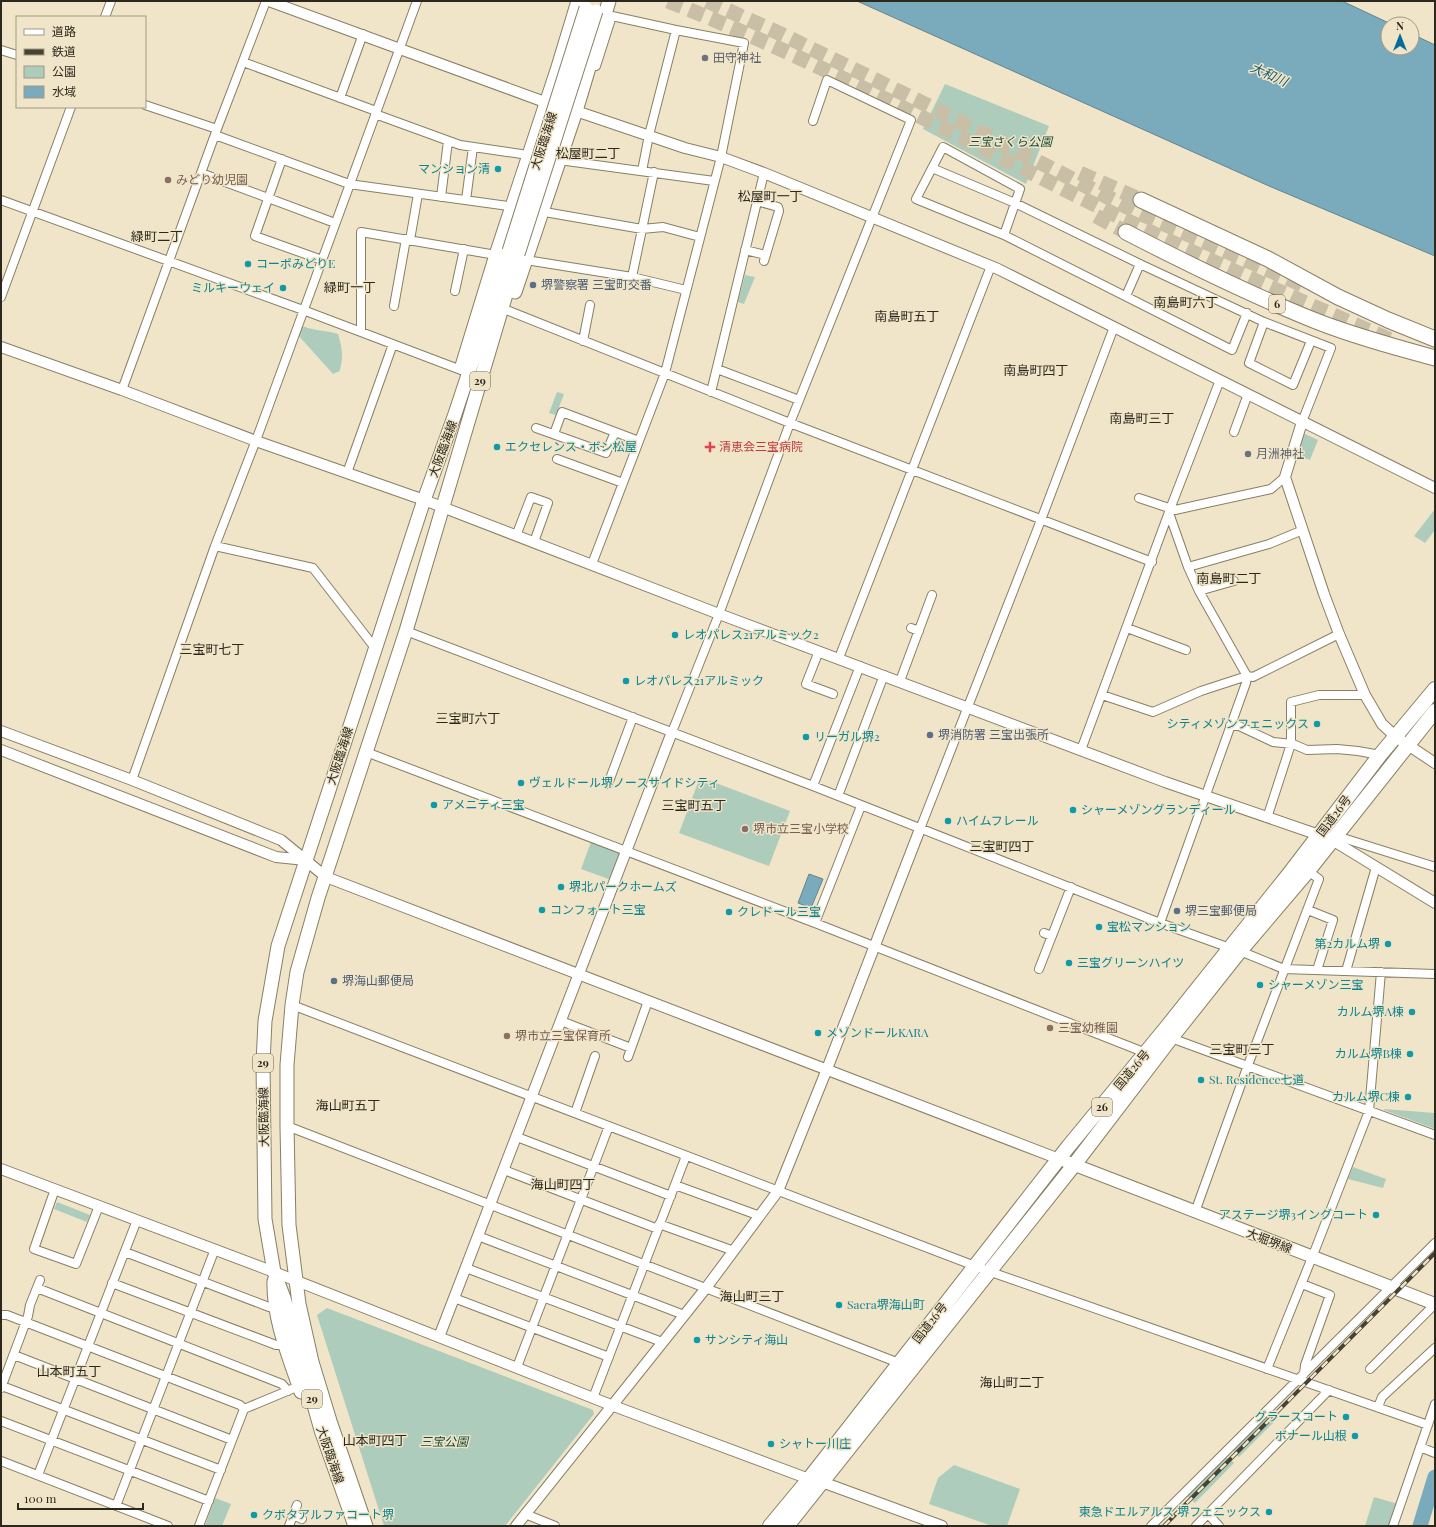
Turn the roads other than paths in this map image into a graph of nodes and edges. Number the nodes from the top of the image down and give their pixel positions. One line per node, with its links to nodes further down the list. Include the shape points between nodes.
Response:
1 (111, 1): 7 (street)
2 (266, 1): 13 (street)
3 (269, 1): 9 (street)
4 (417, 1): 10 (street)
5 (609, 1): 18 (main road)
6 (589, 4): 15 (main road, 29, via 571,22); 57 (main road, 大阪臨海線 / 29, bridge)
7 (105, 16)
8 (676, 30): 18 (street, via 612,16); 22 (street); 26 (street, via 744,43)
9 (362, 34): 10 (street); 14 (street)
10 (400, 48): 15 (street); 19 (street)
11 (1, 50): 12 (street)
12 (16, 56)
13 (243, 62): 14 (street); 21 (street)
14 (340, 98): 19 (street)
15 (546, 103): 18 (street); 25 (main road)
16 (146, 106): 21 (street)
17 (71, 108): 45 (street)
18 (579, 111): 22 (street); 28 (main road)
19 (376, 113): 23 (street); 35 (street)
20 (813, 121): 47 (street, via 827,80 911,120)
21 (216, 132): 27 (street); 32 (street)
22 (649, 135): 26 (street); 30 (street)
23 (448, 141): 24 (street); 37 (street)
24 (472, 147): 25 (street); 40 (street)
25 (528, 155): 44 (main road)
26 (721, 157): 33 (street); 34 (street)
27 (282, 159): 35 (street); 38 (street)
28 (559, 160): 30 (street); 46 (main road)
29 (932, 168): 43 (street); 43 (street, via 942,147 1020,189); 51 (street, via 916,199)
30 (642, 171): 31 (street)
31 (654, 172): 34 (street); 49 (street)
32 (201, 173): 38 (street); 59 (street)
33 (764, 173): 42 (street); 47 (street)
34 (714, 181): 52 (street)
35 (349, 184): 36 (street); 48 (street)
36 (418, 194): 37 (street); 53 (street)
37 (441, 197): 40 (street)
38 (268, 198): 48 (street); 58 (street, via 255,236)
39 (1, 200): 45 (street)
40 (466, 200): 44 (street)
41 (1141, 200): 75 (highway, via 1268,259 1338,298)
42 (757, 201): 55 (street); 55 (street, via 778,207 778,211 765,258)
43 (1016, 203): 51 (street); 60 (street)
44 (512, 207): 46 (street); 56 (main road)
45 (32, 212): 59 (street); 66 (street)
46 (542, 212): 49 (street); 57 (main road)
47 (872, 218): 61 (street); 88 (street)
48 (335, 223): 58 (street)
49 (642, 229): 52 (street, via 663,227); 62 (street)
50 (1126, 232): 80 (highway, 6, via 1317,322)
51 (1004, 235): 65 (street)
52 (700, 237): 64 (street)
53 (408, 240): 54 (street); 68 (street); 74 (street, via 361,232)
54 (464, 249): 56 (street); 63 (street)
55 (745, 250): 81 (street)
56 (496, 255): 82 (main road)
57 (518, 255): 62 (street); 70 (main road); 104 (main road, 大阪臨海線 / 29); 105 (main road, 大阪臨海線 / 29)
58 (322, 260): 69 (street)
59 (168, 261): 69 (street); 85 (street)
60 (1140, 264): 65 (street); 71 (street)
61 (991, 266): 73 (street); 98 (street)
62 (632, 277): 64 (street)
63 (455, 290)
64 (686, 290): 83 (street)
65 (1126, 296): 71 (street, via 1232,350)
66 (1, 297)
67 (590, 305): 76 (street)
68 (394, 306)
69 (303, 310): 74 (street); 95 (street)
70 (509, 311): 76 (street); 105 (main road, via 472,433)
71 (1247, 313): 72 (street)
72 (1264, 322): 77 (street); 77 (street, via 1249,363 1293,385)
73 (1114, 327): 84 (street); 107 (street)
74 (361, 332): 78 (street)
75 (1435, 339)
76 (583, 340): 83 (street)
77 (1311, 341): 89 (street, via 1331,348)
78 (393, 344): 82 (street); 99 (street)
79 (1, 347): 85 (street)
80 (1435, 358)
81 (717, 369): 86 (street); 88 (street)
82 (461, 370): 104 (main road)
83 (665, 373): 86 (street); 96 (street)
84 (1220, 380): 87 (street); 106 (street)
85 (122, 390): 95 (street)
86 (711, 392): 90 (street)
87 (1248, 394): 89 (street); 93 (street)
88 (799, 400): 90 (street)
89 (1302, 422): 100 (street); 102 (street)
90 (790, 423): 98 (street); 118 (street)
91 (536, 428): 94 (street)
92 (615, 432): 94 (street, via 606,453); 94 (street, via 562,412); 96 (street)
93 (1234, 432)
94 (554, 434)
95 (256, 441): 99 (street); 111 (street)
96 (639, 441): 101 (street)
97 (557, 459): 101 (street)
98 (912, 469): 107 (street); 125 (street)
99 (347, 473): 104 (street)
100 (1285, 477): 106 (street, via 1271,489); 108 (street)
101 (623, 483): 113 (street)
102 (1435, 488)
103 (1139, 498): 106 (street)
104 (424, 500): 105 (street); 122 (main road, 大阪臨海線)
105 (441, 507): 109 (street); 120 (main road, 大阪臨海線)
106 (1170, 511): 112 (street); 114 (street)
107 (1041, 520): 112 (street); 134 (street)
108 (1303, 530): 114 (street, via 1268,544); 121 (street)
109 (516, 536): 110 (street); 110 (street, via 531,497 548,503)
110 (534, 542): 113 (street)
111 (215, 546): 122 (street, via 313,568); 148 (street)
112 (1152, 562): 119 (street)
113 (592, 564): 118 (street)
114 (1188, 567): 116 (street)
115 (1234, 581): 116 (street)
116 (1199, 591): 128 (street)
117 (932, 595): 129 (street, via 915,630)
118 (719, 614): 124 (street); 139 (street)
119 (1127, 628): 123 (street); 132 (street)
120 (406, 631): 136 (street); 145 (main road, 大阪臨海線)
121 (1339, 634): 128 (street, via 1252,677); 133 (street)
122 (375, 648): 158 (main road, 大阪臨海線)
123 (1186, 650)
124 (819, 651): 125 (street); 131 (street, via 806,684)
125 (839, 658): 126 (street)
126 (860, 666): 127 (street); 150 (street)
127 (884, 675): 129 (street); 151 (street)
128 (1247, 676): 132 (street, via 1201,691 1153,712); 137 (street)
129 (900, 681): 134 (street)
130 (1435, 689): 140 (highway, 国道26号 / 26)
131 (833, 694)
132 (1102, 695): 144 (street)
133 (1365, 695): 140 (street, via 1382,724); 141 (street, via 1319,695 1291,702)
134 (967, 707): 144 (street); 155 (street)
135 (1435, 711): 142 (highway, 国道26号 / 26)
136 (633, 717): 139 (street); 149 (street)
137 (1230, 726): 141 (street, via 1239,726 1273,742); 152 (street)
138 (1, 731): 148 (street)
139 (672, 732): 150 (street); 157 (street)
140 (1396, 737): 142 (street); 146 (highway, 国道26号 / 26)
141 (1291, 744): 146 (street, via 1307,750 1337,749); 154 (street)
142 (1408, 745): 147 (street); 156 (highway, 国道26号 / 26)
143 (1, 750): 158 (street, via 276,857)
144 (1081, 750): 152 (street)
145 (366, 752): 157 (street); 162 (main road, 大阪臨海線)
146 (1380, 755): 156 (highway, 国道26号 / 26)
147 (1435, 762)
148 (132, 780): 158 (street, via 281,840)
149 (608, 784)
150 (813, 786): 151 (street)
151 (838, 796): 153 (street)
152 (1205, 797): 154 (street); 167 (street)
153 (861, 806): 155 (street); 166 (street)
154 (1267, 818): 156 (street)
155 (920, 829): 163 (street); 168 (street)
156 (1326, 837): 159 (street, via 1346,839); 160 (street); 161 (highway, 国道26号 / 26); 169 (highway, 国道26号 / 26)
157 (626, 852): 166 (street); 176 (street)
158 (306, 860): 162 (street); 223 (main road, 大阪臨海線 / 29, via 278,946 265,1021 265,1219)
159 (1435, 867)
160 (1376, 868): 164 (street); 173 (street)
161 (1308, 871): 165 (street, via 1319,879); 169 (highway, 国道26号 / 26)
162 (326, 877): 176 (street); 178 (main road, 大阪臨海線 / 29, via 297,972)
163 (1070, 888): 167 (street); 171 (street, via 1048,934)
164 (1435, 903)
165 (1308, 910): 170 (street); 172 (street, via 1333,920)
166 (815, 923): 168 (street)
167 (1160, 923): 169 (street)
168 (873, 947): 182 (street); 186 (street)
169 (1235, 950): 170 (street); 180 (highway, 国道26号 / 26); 182 (highway, 国道26号 / 26)
170 (1284, 968): 172 (street); 185 (street)
171 (1039, 969)
172 (1317, 970): 173 (street)
173 (1346, 971): 174 (street)
174 (1381, 972): 175 (street); 188 (street)
175 (1435, 974)
176 (579, 975): 177 (street); 179 (street)
177 (648, 1001): 181 (street); 186 (street)
178 (292, 1005): 187 (street); 190 (main road, 大阪臨海線 / 29, via 287,1065)
179 (561, 1021): 181 (street); 187 (street)
180 (1171, 1038): 185 (street); 197 (highway, 国道26号 / 26)
181 (631, 1048): 184 (street)
182 (1146, 1053): 195 (highway, 国道26号 / 26)
183 (595, 1056): 189 (street)
184 (628, 1057)
185 (1248, 1065): 188 (street); 207 (street)
186 (827, 1069): 195 (street); 202 (street)
187 (532, 1097): 189 (street); 193 (street)
188 (1369, 1111): 192 (street); 217 (street)
189 (575, 1113): 191 (street)
190 (287, 1126): 205 (street); 224 (main road, 大阪臨海線 / 29, via 289,1225)
191 (609, 1126): 194 (street); 196 (street)
192 (1435, 1134)
193 (516, 1136): 196 (street); 199 (street)
194 (686, 1156): 200 (street); 202 (street)
195 (1060, 1159): 197 (main road, 大堀堺線); 220 (highway, 国道26号 / 26)
196 (594, 1165): 203 (street); 204 (street)
197 (1074, 1165): 207 (main road, 大堀堺線); 222 (highway, 国道26号 / 26)
198 (1, 1169): 201 (street)
199 (504, 1170): 204 (street); 205 (street)
200 (675, 1185): 203 (street); 208 (street)
201 (56, 1189): 206 (street); 206 (street, via 34,1248 48,1254 76,1264)
202 (778, 1191): 208 (street); 220 (street)
203 (670, 1196): 210 (street)
204 (581, 1200): 210 (street); 211 (street)
205 (491, 1204): 211 (street); 212 (street)
206 (99, 1206): 209 (street)
207 (1195, 1212): 217 (main road, 大堀堺線)
208 (760, 1216): 215 (street)
209 (137, 1220): 214 (street); 216 (street)
210 (659, 1227): 215 (street); 218 (street)
211 (568, 1234): 218 (street); 219 (street)
212 (478, 1236): 219 (street); 221 (street)
213 (1435, 1243): 229 (street)
214 (215, 1250): 223 (street); 225 (street)
215 (734, 1251): 228 (street)
216 (124, 1252): 225 (street); 226 (street)
217 (1312, 1257): 227 (street); 229 (main road, 大堀堺線)
218 (644, 1264): 228 (street); 230 (street)
219 (556, 1266): 230 (street); 231 (street)
220 (975, 1266): 222 (street); 251 (highway, 国道26号 / 26)
221 (466, 1268): 231 (street); 232 (street)
222 (988, 1271): 253 (street); 279 (highway, 国道26号 / 26)
223 (274, 1272): 224 (street); 234 (main road, 29); 291 (main road, 大阪臨海線 / 29, via 284,1298 321,1430)
224 (296, 1280): 239 (main road, 大阪臨海線 / 29); 243 (street)
225 (203, 1282): 234 (street); 235 (street)
226 (112, 1283): 235 (street); 236 (street)
227 (1302, 1284): 253 (street); 256 (street, via 1330,1295)
228 (706, 1288): 238 (street); 251 (street)
229 (1392, 1288): 233 (main road, 大堀堺線); 256 (street)
230 (632, 1295): 238 (street); 241 (street)
231 (544, 1297): 241 (street); 242 (street)
232 (454, 1298): 242 (street); 243 (street)
233 (1435, 1304): 254 (street)
234 (276, 1309): 246 (main road, 29)
235 (191, 1313): 245 (street); 246 (street, via 276,1345)
236 (100, 1314): 240 (street, via 38,1284); 245 (street); 247 (street)
237 (1, 1315): 240 (street)
238 (684, 1315): 244 (street)
239 (303, 1320): 292 (main road, 大阪臨海線 / 29, via 312,1362); 293 (main road, 29)
240 (26, 1322): 247 (street); 249 (street)
241 (621, 1326): 244 (street); 250 (street)
242 (532, 1328): 250 (street); 252 (street)
243 (439, 1337): 252 (street)
244 (662, 1342): 263 (street)
245 (179, 1345): 255 (street); 259 (street)
246 (285, 1345): 259 (main road, 29)
247 (87, 1346): 255 (street); 257 (street)
248 (1435, 1348): 264 (street, via 1382,1396)
249 (14, 1355): 257 (street); 258 (street)
250 (609, 1358): 261 (street)
251 (899, 1363): 279 (highway, 国道26号 / 26)
252 (517, 1368): 261 (street)
253 (1267, 1369): 256 (street)
254 (1370, 1369)
255 (167, 1377): 265 (street); 266 (street, via 240,1405)
256 (1301, 1377): 260 (street); 299 (street)
257 (74, 1379): 265 (street); 267 (street)
258 (1, 1387): 267 (street)
259 (294, 1389): 266 (street); 290 (main road, 29)
260 (1329, 1390): 264 (street); 284 (street)
261 (593, 1398): 263 (street)
262 (1435, 1404): 269 (street)
263 (611, 1405): 279 (street); 283 (street)
264 (1378, 1407): 269 (street)
265 (154, 1409): 271 (street); 272 (street)
266 (244, 1409): 272 (street)
267 (63, 1410): 270 (street); 271 (street)
268 (1, 1421): 270 (street)
269 (1428, 1425): 273 (street)
270 (51, 1440): 277 (street); 278 (street)
271 (142, 1440): 276 (street); 277 (street)
272 (232, 1440): 276 (street)
273 (1420, 1447): 274 (street); 302 (street)
274 (1435, 1453)
275 (1, 1461): 278 (street)
276 (221, 1470): 280 (street)
277 (130, 1471): 280 (street); 282 (street)
278 (38, 1475): 282 (street)
279 (815, 1481): 296 (highway, 国道26号 / 26); 297 (highway, 国道26号 / 26); 298 (street)
280 (209, 1501): 288 (street)
281 (297, 1505): 285 (street)
282 (116, 1506): 287 (street)
283 (525, 1514): 294 (street); 295 (street)
284 (1208, 1514): 300 (street); 301 (street)
285 (293, 1515): 286 (street); 289 (street)
286 (302, 1518)
287 (168, 1526)
288 (199, 1526)
289 (289, 1526)
290 (345, 1526)
291 (355, 1526)
292 (366, 1526)
293 (374, 1526)
294 (516, 1526)
295 (556, 1526)
296 (770, 1526)
297 (787, 1526)
298 (942, 1526)
299 (1151, 1526)
300 (1196, 1526)
301 (1219, 1526)
302 (1393, 1526)

